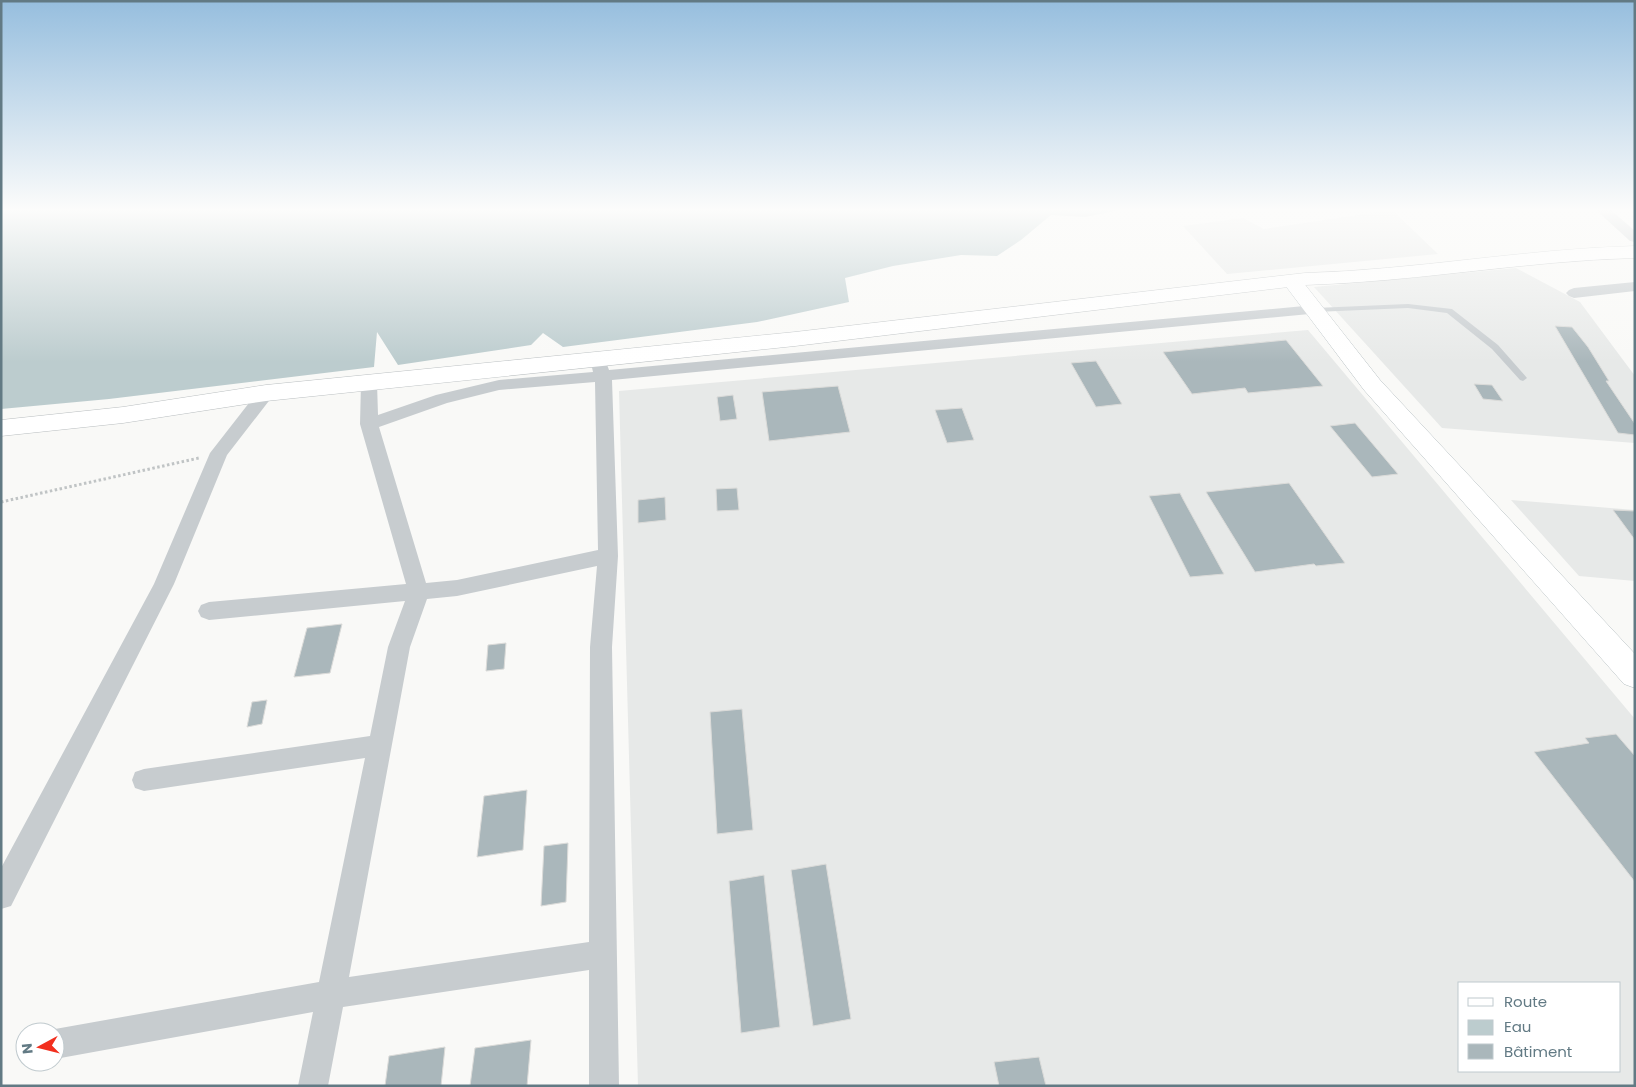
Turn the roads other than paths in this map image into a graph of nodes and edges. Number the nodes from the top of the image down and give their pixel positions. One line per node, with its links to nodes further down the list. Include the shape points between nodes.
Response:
1 (1432, 261): 3 (main road, via 1327,273)
2 (1500, 261): 3 (main road, via 1339,279)
3 (1299, 280): 6 (main road); 7 (main road, via 795,339)
4 (1635, 286): 5 (street)
5 (1574, 293)
6 (1315, 310): 7 (street); 8 (lane, via 1408,306 1449,311 1495,347); 16 (main road, via 1372,385)
7 (601, 367): 9 (main road); 11 (street, via 442,399); 13 (street)
8 (1523, 378)
9 (369, 382): 10 (main road); 11 (street)
10 (266, 393): 12 (main road, via 123,415); 19 (street, via 219,454 164,584)
11 (370, 424): 14 (street)
12 (1, 428)
13 (608, 556): 14 (street, via 456,588); 20 (street, via 601,647)
14 (419, 592): 15 (street); 17 (street, via 399,647)
15 (209, 611)
16 (1635, 675)
17 (380, 745): 18 (street); 21 (street)
18 (144, 780)
19 (1, 896)
20 (603, 954): 21 (street); 24 (street)
21 (331, 994): 22 (street); 23 (street)
22 (65, 1042)
23 (313, 1086)
24 (604, 1086)

